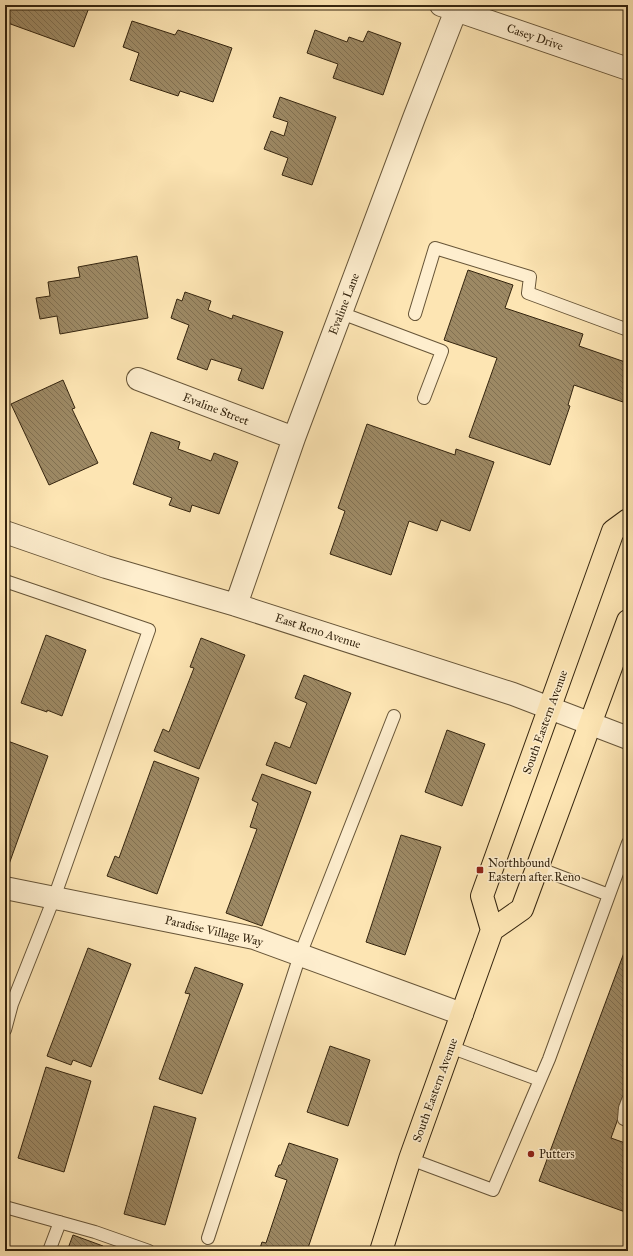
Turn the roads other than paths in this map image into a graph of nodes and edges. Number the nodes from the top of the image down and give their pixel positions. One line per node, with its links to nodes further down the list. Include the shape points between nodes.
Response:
1 (452, 7): 2 (street, Casey Drive); 3 (street, Evaline Lane, via 414,118)
2 (628, 69)
3 (341, 313): 7 (lane, via 442,351); 8 (street, Evaline Lane)
4 (415, 314): 5 (lane, via 435,248 530,277 528,293)
5 (628, 330)
6 (138, 379): 8 (street, Evaline Street)
7 (424, 398)
8 (294, 438): 12 (street, Evaline Lane)
9 (628, 520): 14 (main road, South Eastern Avenue, via 613,531)
10 (5, 532): 12 (street, East Reno Avenue, via 106,567)
11 (5, 581): 22 (lane, via 149,630)
12 (236, 605): 14 (street, East Reno Avenue)
13 (628, 621): 16 (main road)
14 (550, 708): 16 (street, East Reno Avenue); 23 (main road, South Eastern Avenue, via 482,896)
15 (394, 716): 24 (lane)
16 (590, 723): 17 (street, East Reno Avenue); 19 (main road)
17 (628, 738)
18 (628, 843): 21 (lane)
19 (538, 868): 21 (lane); 23 (main road, via 522,909)
20 (5, 888): 22 (street, Paradise Village Way)
21 (609, 895): 28 (lane)
22 (54, 898): 24 (street, Paradise Village Way, via 254,938); 26 (lane, via 12,1004)
23 (492, 930): 25 (main road, South Eastern Avenue)
24 (300, 955): 25 (street, Paradise Village Way); 34 (lane)
25 (462, 1014): 27 (main road, South Eastern Avenue)
26 (5, 1030)
27 (450, 1047): 28 (lane); 31 (main road, South Eastern Avenue)
28 (540, 1080): 31 (lane, via 493,1190)
29 (628, 1100): 30 (lane, via 624,1119)
30 (628, 1121)
31 (410, 1159): 37 (main road, South Eastern Avenue)
32 (5, 1207): 33 (lane)
33 (60, 1222): 35 (lane); 36 (lane)
34 (208, 1238)
35 (49, 1251)
36 (149, 1251)
37 (381, 1251)

